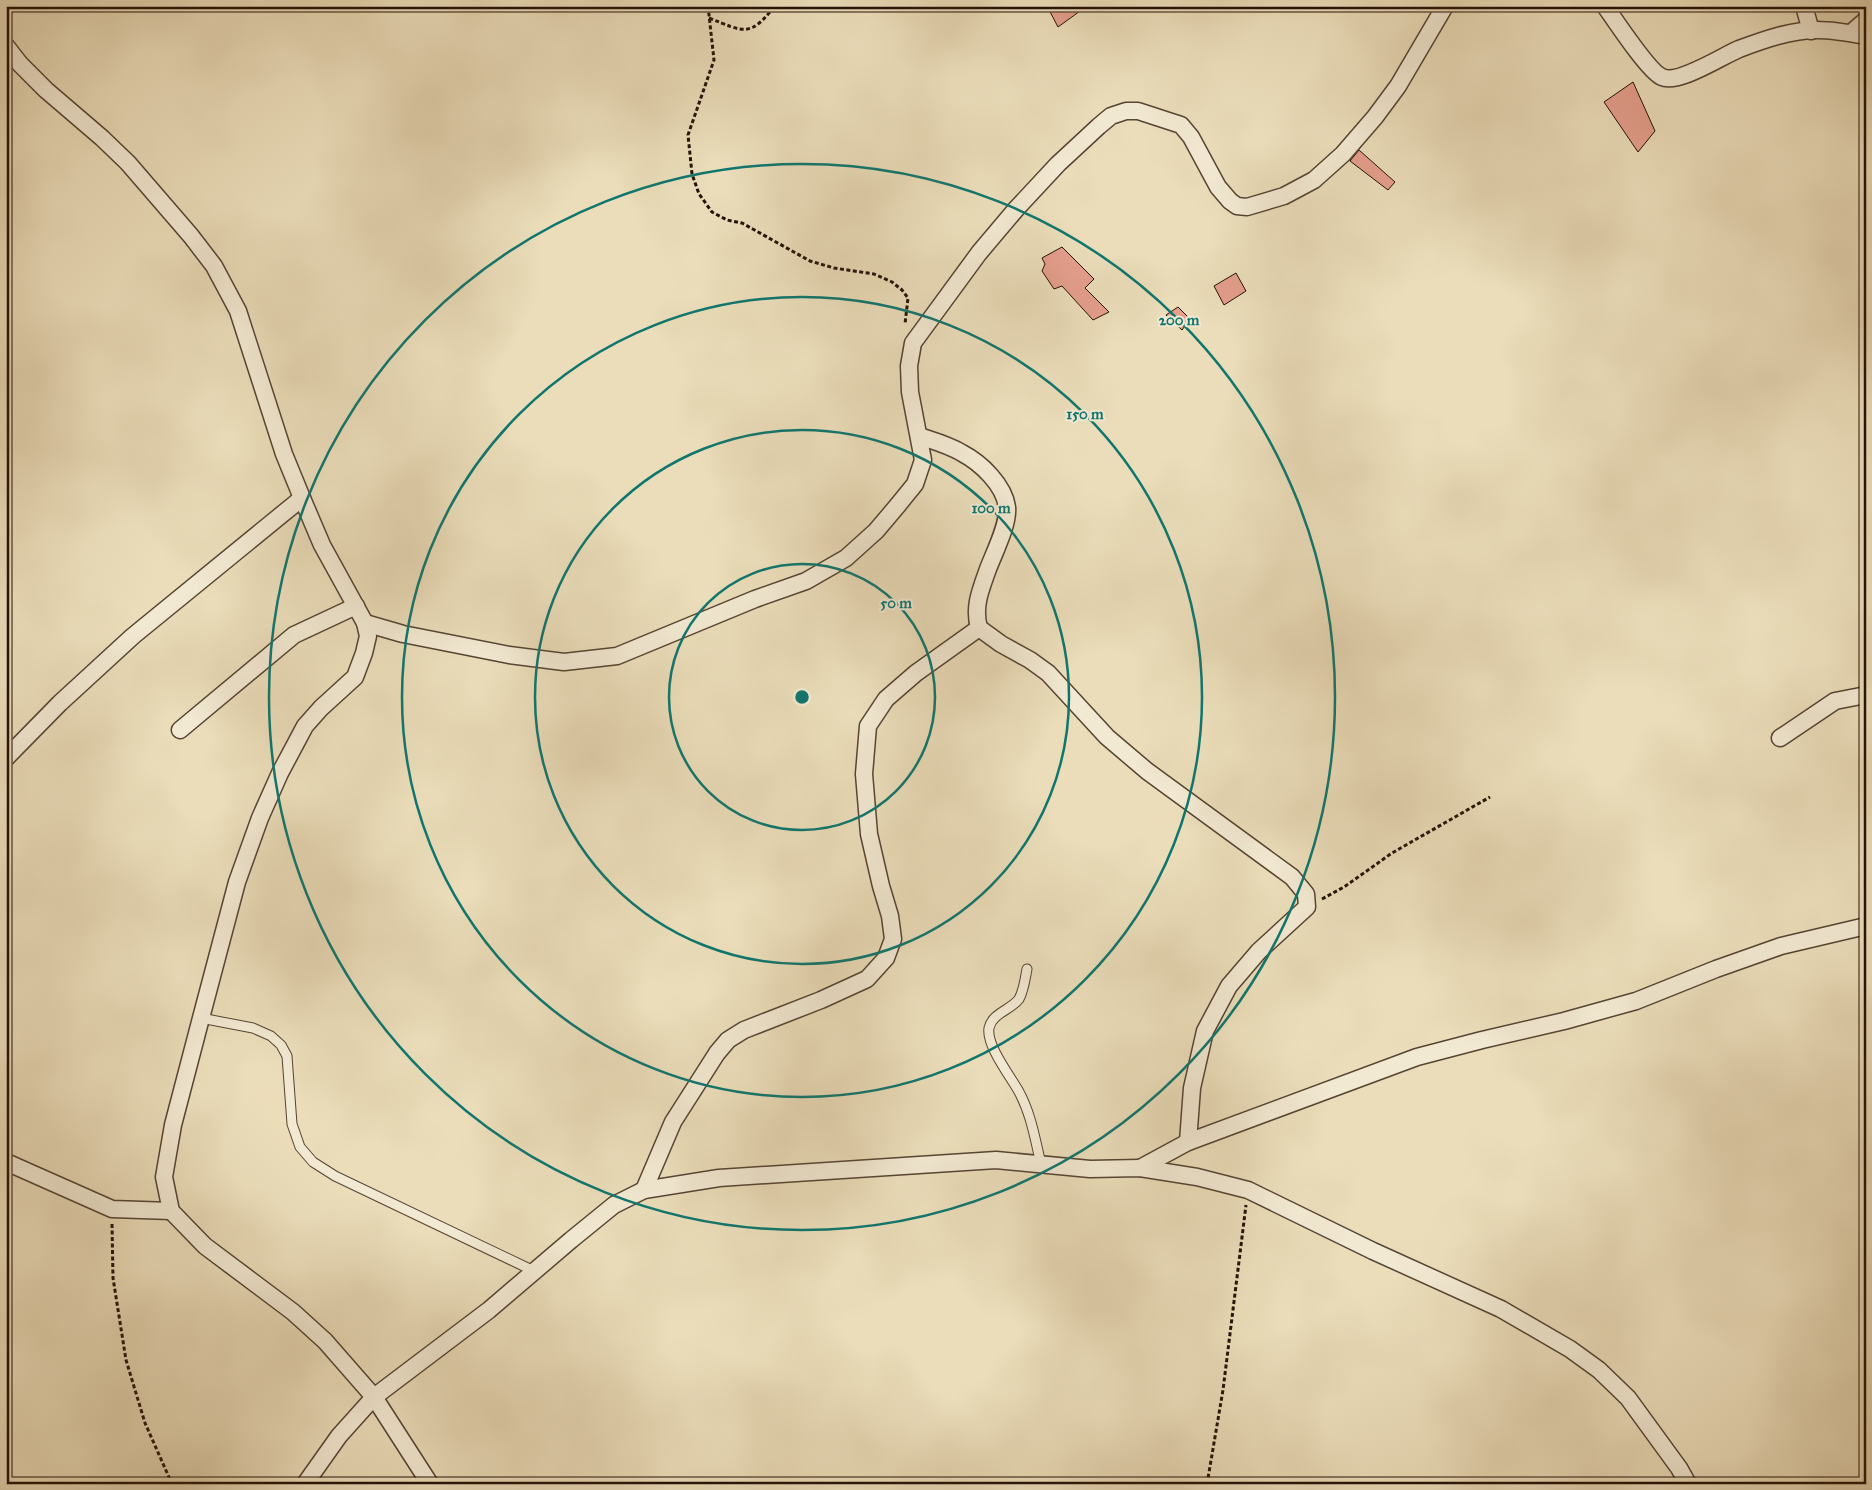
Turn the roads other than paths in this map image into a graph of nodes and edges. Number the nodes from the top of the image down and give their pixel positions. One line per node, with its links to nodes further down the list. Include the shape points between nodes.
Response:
1 (1445, 6): 8 (street, via 1398,86 1344,154 1314,180 1284,196 1247,207 1238,206 1218,187 1181,125 1138,111 1112,116 1058,164 1017,208 979,253 913,343 909,366 910,392)
2 (1605, 6): 5 (street, via 1652,71 1664,79 1676,78 1738,49)
3 (1804, 6): 5 (street)
4 (1866, 20): 6 (street)
5 (1811, 31): 6 (street)
6 (1858, 35)
7 (6, 46): 9 (street, via 40,84 128,163 214,266 238,311 284,454)
8 (919, 436): 11 (street, via 923,460 915,484 876,531 846,558 806,581 617,656 564,662 509,655); 12 (street, via 963,453 984,469 1000,488 1005,501 1004,525 978,598 976,615)
9 (302, 498): 10 (street, via 322,546); 16 (street, via 133,636)
10 (356, 606): 11 (street); 14 (street, via 294,635)
11 (365, 624): 19 (street, via 368,636 355,677 320,708 306,726 260,818 237,882)
12 (979, 628): 20 (street, via 1048,672 1107,737 1147,771 1292,877 1306,894 1307,907 1259,951 1229,986 1205,1032 1192,1088); 24 (street, via 886,699 868,726 864,784 869,834 893,939 886,958 867,979 744,1030 728,1040 673,1122)
13 (1866, 695): 15 (street, via 1835,701)
14 (180, 730)
15 (1780, 738)
16 (6, 758)
17 (1866, 926): 20 (street, via 1781,946 1636,1001 1417,1057)
18 (1028, 969): 22 (lane, via 1017,1001 994,1018 989,1028 996,1054 1030,1115)
19 (200, 1018): 25 (street, via 164,1177); 26 (lane, via 253,1028 271,1036 280,1045 287,1056 292,1124 300,1147 313,1162 335,1176)
20 (1188, 1142): 23 (street)
21 (6, 1162): 25 (street, via 112,1209)
22 (1041, 1164): 23 (street, via 1090,1169); 24 (street, via 996,1160 927,1164 719,1178)
23 (1140, 1168): 30 (street, via 1197,1177 1248,1190 1500,1309 1599,1370 1628,1398)
24 (644, 1190): 26 (street, via 614,1205)
25 (171, 1211): 27 (street, via 205,1246 293,1312 325,1341)
26 (534, 1271): 27 (street, via 489,1310)
27 (374, 1397): 28 (street, via 339,1436); 29 (street)
28 (304, 1484)
29 (430, 1484)
30 (1688, 1484)

